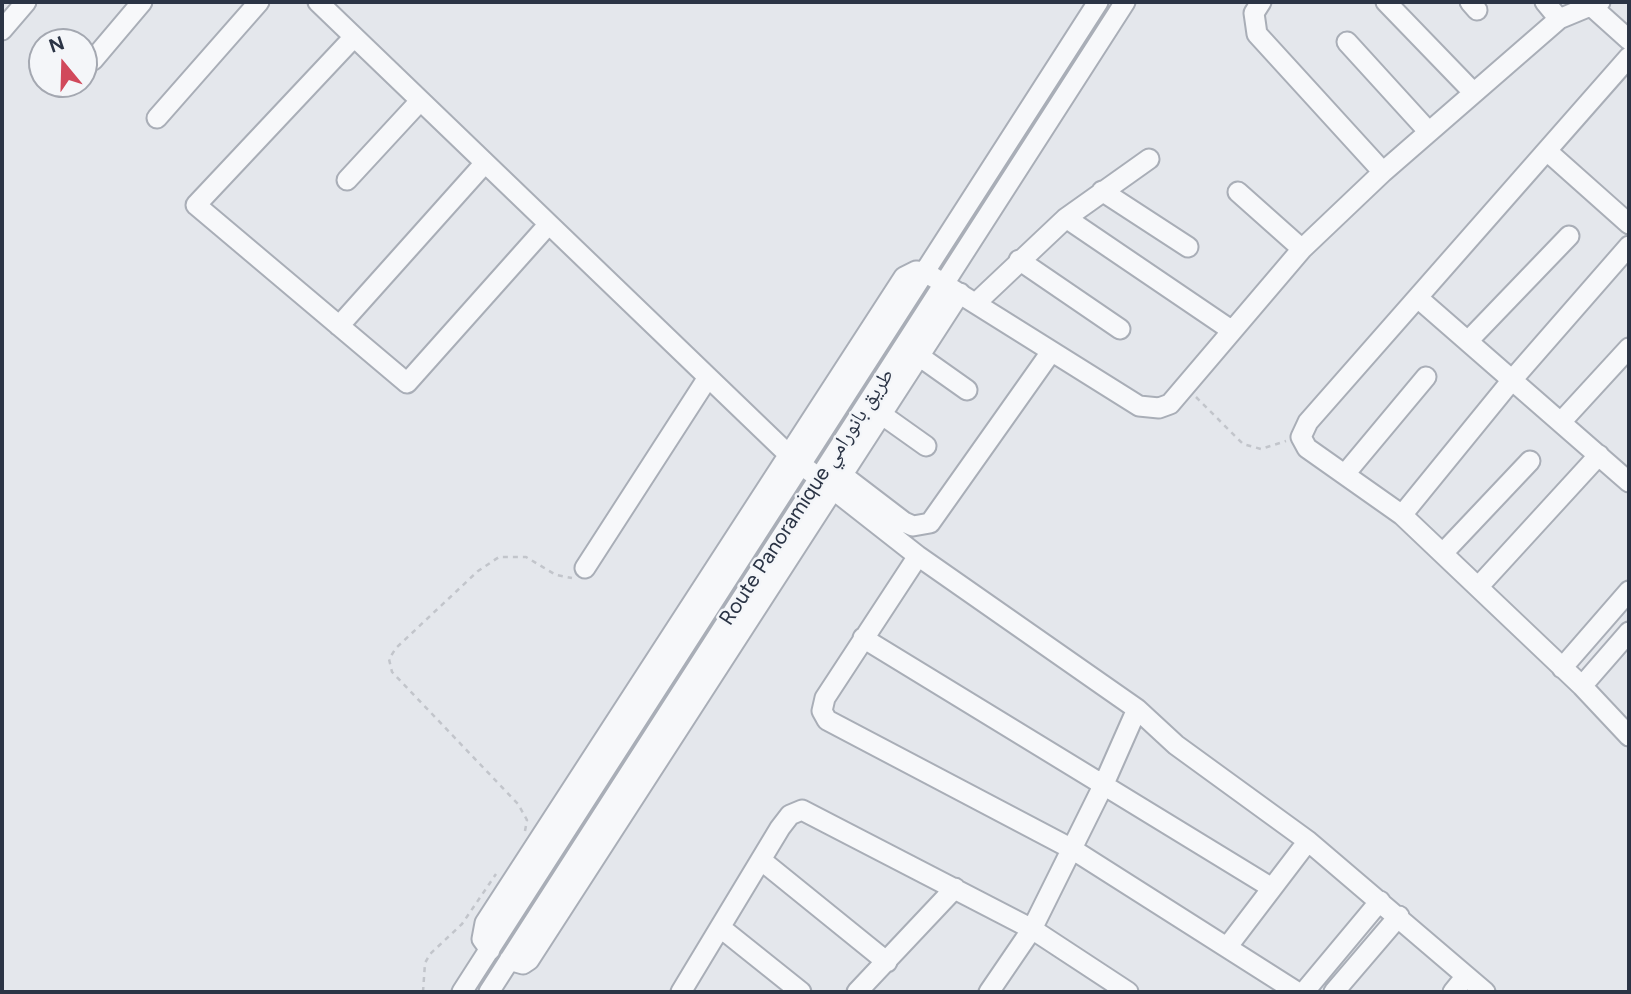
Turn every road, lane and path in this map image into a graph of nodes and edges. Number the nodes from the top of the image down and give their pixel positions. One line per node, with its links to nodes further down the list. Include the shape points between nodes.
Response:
1 (26, 2): 12 (street)
2 (142, 2): 16 (street)
3 (259, 2): 20 (street)
4 (318, 2): 13 (street)
5 (1098, 2): 37 (street, Route Panoramique طريق بانورامي)
6 (1125, 2): 38 (street, Route Panoramique طريق بانورامي)
7 (1261, 2): 25 (street, via 1254,13 1257,34)
8 (1386, 2): 18 (street)
9 (1545, 2): 11 (street)
10 (1595, 3): 11 (street); 14 (street)
11 (1559, 19): 18 (street)
12 (2, 30)
13 (354, 37): 19 (street); 40 (street, via 196,205)
14 (1629, 40)
15 (1347, 42): 21 (street)
16 (98, 54)
17 (1629, 57): 22 (street)
18 (1473, 92): 21 (street)
19 (420, 101): 24 (street); 26 (street)
20 (157, 118)
21 (1429, 132): 25 (street)
22 (1547, 151): 30 (street); 39 (street)
23 (1149, 159): 27 (street)
24 (484, 164): 31 (street); 40 (street)
25 (1383, 172): 35 (street)
26 (346, 180)
27 (1102, 191): 29 (street); 34 (street)
28 (1238, 192): 35 (street)
29 (1066, 218): 36 (street); 42 (street)
30 (1629, 224)
31 (548, 225): 40 (street, via 407,383); 48 (street)
32 (1569, 236): 43 (street)
33 (1629, 246): 49 (street)
34 (1188, 247)
35 (1302, 249): 42 (street)
36 (1019, 260): 38 (street); 41 (street)
37 (925, 272): 38 (street); 56 (street, Route Panoramique طريق بانورامي)
38 (960, 293): 45 (street); 46 (street); 60 (street, Route Panoramique طريق بانورامي)
39 (1418, 298): 43 (street); 54 (street, via 1308,422)
40 (339, 326)
41 (1120, 329)
42 (1231, 331): 50 (street)
43 (1468, 341): 49 (street)
44 (1629, 348): 53 (street)
45 (1051, 352): 50 (street, via 1139,406 1170,404); 60 (street, via 929,523 913,526 904,522)
46 (919, 356): 51 (street); 52 (street)
47 (1426, 377): 59 (street)
48 (707, 379): 56 (street); 65 (street)
49 (1512, 380): 53 (street); 62 (street)
50 (1186, 387): 54 (path, via 1243,444 1261,449)
51 (967, 390)
52 (881, 414): 55 (street); 60 (street)
53 (1560, 422): 57 (street)
54 (1301, 437): 59 (street, via 1307,448)
55 (926, 446)
56 (799, 453): 60 (street); 89 (street, Route Panoramique طريق بانورامي, via 490,950)
57 (1599, 455): 61 (street); 66 (street)
58 (1530, 461): 63 (street)
59 (1345, 474): 62 (street)
60 (830, 477): 64 (street); 89 (street, Route Panoramique طريق بانورامي, via 529,960 523,964 509,960)
61 (1629, 482)
62 (1402, 515): 63 (street)
63 (1443, 553): 66 (street)
64 (918, 556): 69 (street); 72 (street)
65 (585, 568): 75 (path, via 580,575 564,578 526,557 499,557 478,571 389,659 392,672 524,811 527,820)
66 (1479, 586): 70 (street)
67 (1629, 592): 70 (street)
68 (1629, 632): 71 (street)
69 (863, 638): 74 (street); 77 (street, via 825,698 822,712 827,720)
70 (1562, 668): 71 (street)
71 (1582, 686): 73 (street)
72 (1136, 709): 74 (street); 76 (street, via 1176,745)
73 (1629, 736)
74 (1103, 786): 77 (street); 81 (street)
75 (521, 838)
76 (1308, 841): 81 (street); 82 (street)
77 (1072, 849): 85 (street); 86 (street)
78 (761, 860): 80 (street, via 790,815 802,810); 84 (street); 87 (street)
79 (499, 870): 90 (path, via 462,924 427,959)
80 (955, 888): 85 (street); 87 (street)
81 (1272, 888): 86 (street)
82 (1380, 901): 83 (street); 97 (street)
83 (1399, 916): 88 (street); 98 (street)
84 (720, 928): 91 (street); 92 (street)
85 (1032, 929): 94 (street); 95 (street)
86 (1228, 946): 96 (street)
87 (887, 962): 93 (street)
88 (1466, 976): 99 (street); 100 (street)
89 (476, 990)
90 (423, 992)
91 (681, 992)
92 (801, 992)
93 (857, 992)
94 (989, 992)
95 (1128, 992)
96 (1297, 992)
97 (1304, 992)
98 (1334, 992)
99 (1453, 992)
100 (1485, 992)

